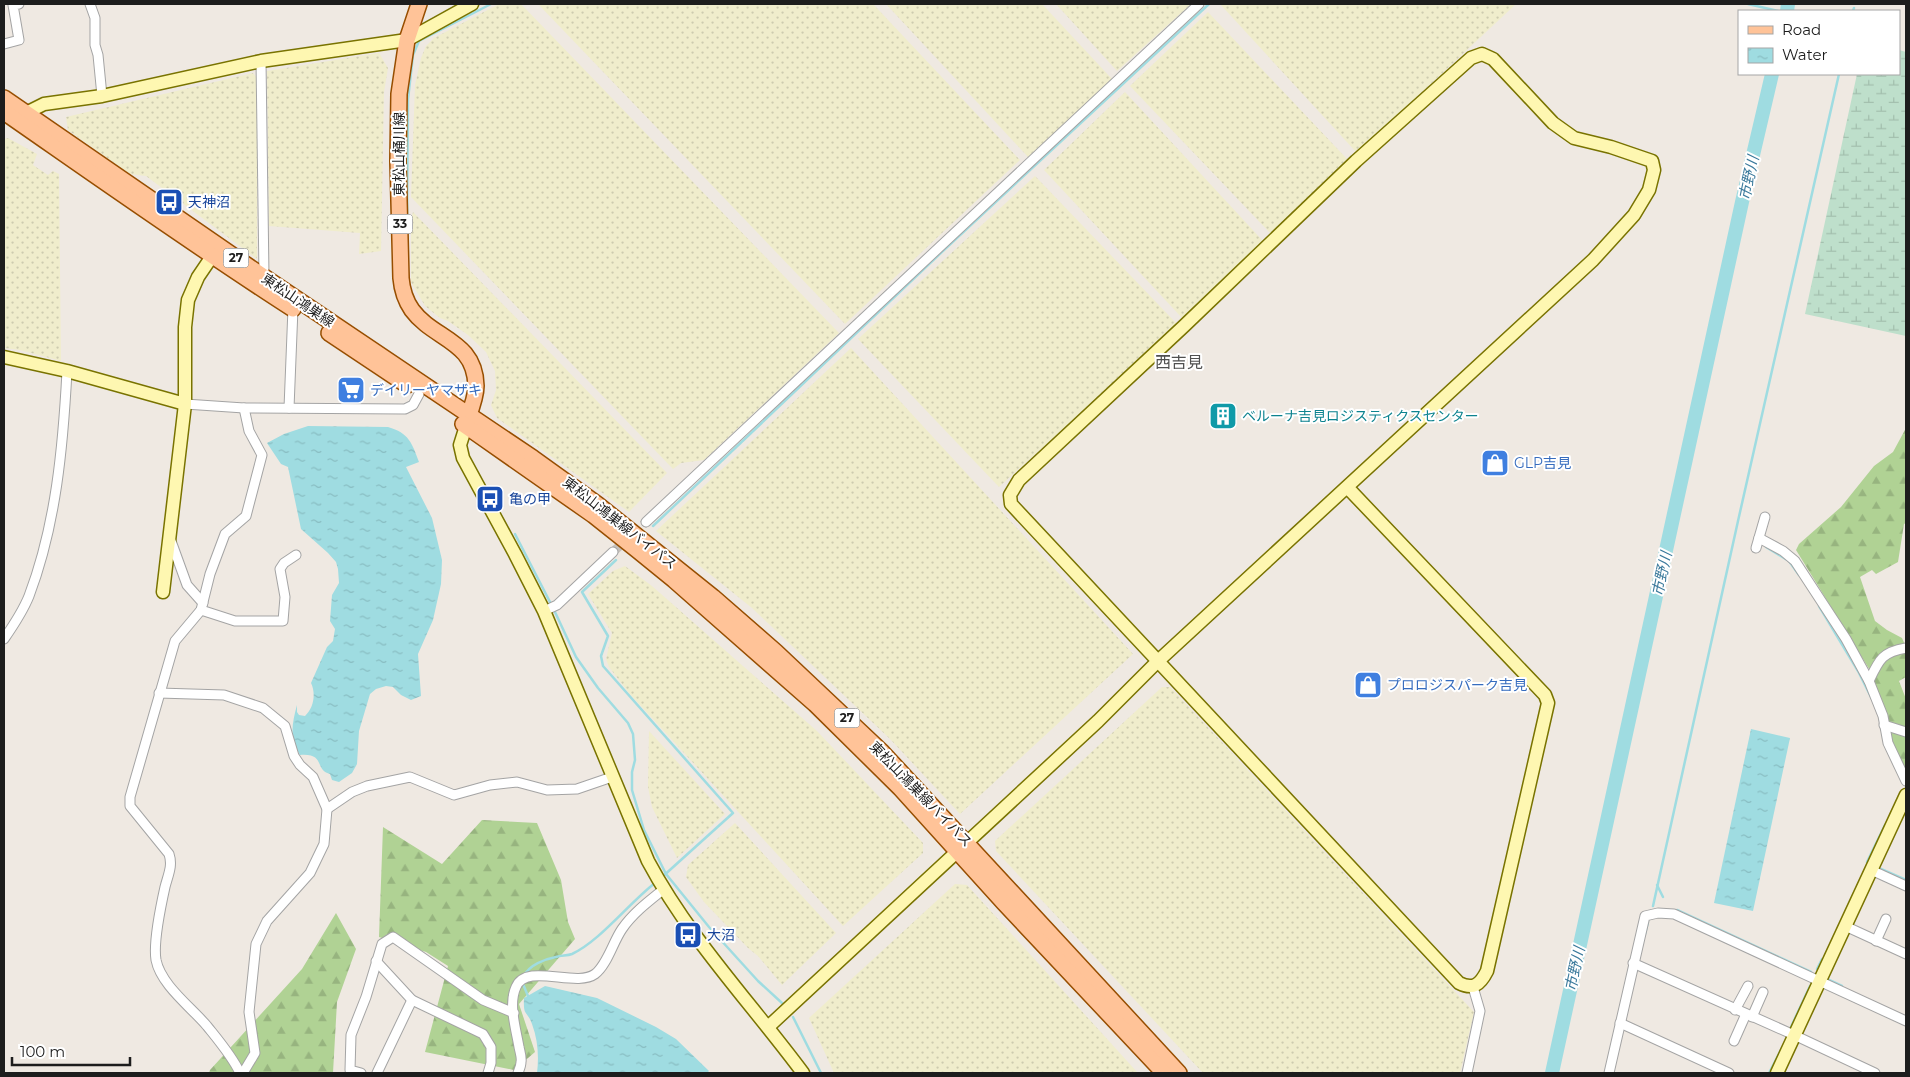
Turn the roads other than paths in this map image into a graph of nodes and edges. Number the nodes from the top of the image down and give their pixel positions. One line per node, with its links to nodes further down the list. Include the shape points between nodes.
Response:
1 (19, 4): 7 (street, via 13,5 19,40)
2 (90, 4): 9 (street)
3 (419, 4): 6 (main road, 東松山桶川線 / 33)
4 (472, 4): 6 (street)
5 (1198, 4): 24 (street)
6 (407, 40): 8 (street); 21 (main road, 東松山桶川線 / 33, via 399,94 402,290 413,311 465,352 474,369 476,388)
7 (4, 44)
8 (262, 61): 9 (street); 13 (street)
9 (102, 96): 11 (street, via 44,104)
10 (4, 98): 11 (main road, 東松山鴻巣線 / 27)
11 (12, 118): 12 (main road, 東松山鴻巣線 / 27, via 177,230)
12 (215, 251): 13 (main road, 東松山鴻巣線 / 27); 14 (main road, 東松山鴻巣線 / 27); 18 (street, via 188,300)
13 (264, 277): 21 (main road, 東松山鴻巣線 / 27)
14 (293, 308): 17 (main road, 東松山鴻巣線 / 27); 20 (street)
15 (4, 357): 16 (street)
16 (67, 371): 18 (street); 33 (street, via 64,430 48,534 28,598)
17 (420, 394): 20 (street, via 413,405 405,409); 21 (main road, 東松山鴻巣線 / 27)
18 (185, 404): 19 (street); 25 (street)
19 (244, 408): 20 (street); 31 (street, via 249,431 262,455 246,516 225,534)
20 (289, 408)
21 (467, 421): 32 (street, via 460,445 463,458); 44 (main road, 東松山鴻巣線バイパス / 27, via 533,458 597,504 712,597 830,701 882,752)
22 (1347, 487): 35 (street); 35 (street, via 1592,260 1634,215 1649,190 1654,170 1652,161 1574,138 1553,123 1486,55 1470,58 1356,161 1013,488 1011,504); 56 (street, via 1545,695 1548,703 1486,971 1482,982)
23 (1765, 517): 26 (street)
24 (646, 522)
25 (169, 536): 30 (street); 31 (street, via 187,585)
26 (1759, 538): 27 (street); 36 (street, via 1783,550 1795,561)
27 (1756, 548)
28 (613, 552): 32 (street, via 557,605)
29 (296, 556): 31 (street, via 280,569 285,598 284,621 235,621)
30 (163, 592)
31 (202, 607): 37 (street, via 175,641)
32 (544, 611): 40 (street)
33 (4, 639)
34 (1906, 648): 36 (street, via 1882,657)
35 (1158, 662): 44 (street); 56 (street, via 1459,983)
36 (1869, 681): 38 (street)
37 (159, 694): 43 (street, via 224,695 263,708 285,726 294,756 313,776); 69 (street, via 130,797 130,806 172,862 159,918 156,960 161,975)
38 (1884, 725): 39 (street); 41 (street, via 1888,744)
39 (1906, 732)
40 (612, 777): 43 (street, via 577,789 547,790 517,782 490,785 454,795 410,777 367,786); 47 (street, via 648,861)
41 (1906, 780)
42 (1906, 795): 45 (street)
43 (326, 808): 69 (street, via 324,844 310,873 267,921 256,944 250,1012 255,1053)
44 (961, 846): 64 (street); 75 (main road, 東松山鴻巣線バイパス / 27); 76 (main road, 東松山鴻巣線バイパス / 27)
45 (1871, 870): 46 (street); 49 (street)
46 (1906, 886)
47 (664, 889): 60 (street, via 622,928 605,963 594,975 582,979 526,977 516,985); 64 (street)
48 (1886, 919): 50 (street)
49 (1844, 926): 50 (street); 54 (street)
50 (1876, 941): 51 (street)
51 (1906, 954)
52 (376, 962): 58 (street); 60 (street, via 382,944 393,937 483,1000); 67 (street, via 351,1035)
53 (1633, 963): 54 (street, via 1645,916 1674,914); 59 (street); 63 (street)
54 (1819, 980): 62 (street); 65 (street)
55 (1748, 986): 59 (street)
56 (1474, 988): 77 (street, via 1480,1011)
57 (1763, 992): 61 (street)
58 (412, 1000): 71 (street); 72 (street, via 484,1034 491,1048)
59 (1735, 1010): 61 (street)
60 (514, 1013): 73 (street, via 522,1061)
61 (1749, 1016): 65 (street); 66 (street)
62 (1906, 1021)
63 (1620, 1022): 78 (street); 79 (street)
64 (768, 1027): 74 (street)
65 (1794, 1035): 68 (street); 80 (street)
66 (1734, 1041)
67 (349, 1071): 70 (street)
68 (1871, 1072)
69 (242, 1073)
70 (361, 1073)
71 (377, 1073)
72 (488, 1073)
73 (518, 1073)
74 (803, 1073)
75 (1164, 1073)
76 (1179, 1073)
77 (1467, 1073)
78 (1609, 1073)
79 (1729, 1073)
80 (1777, 1073)

